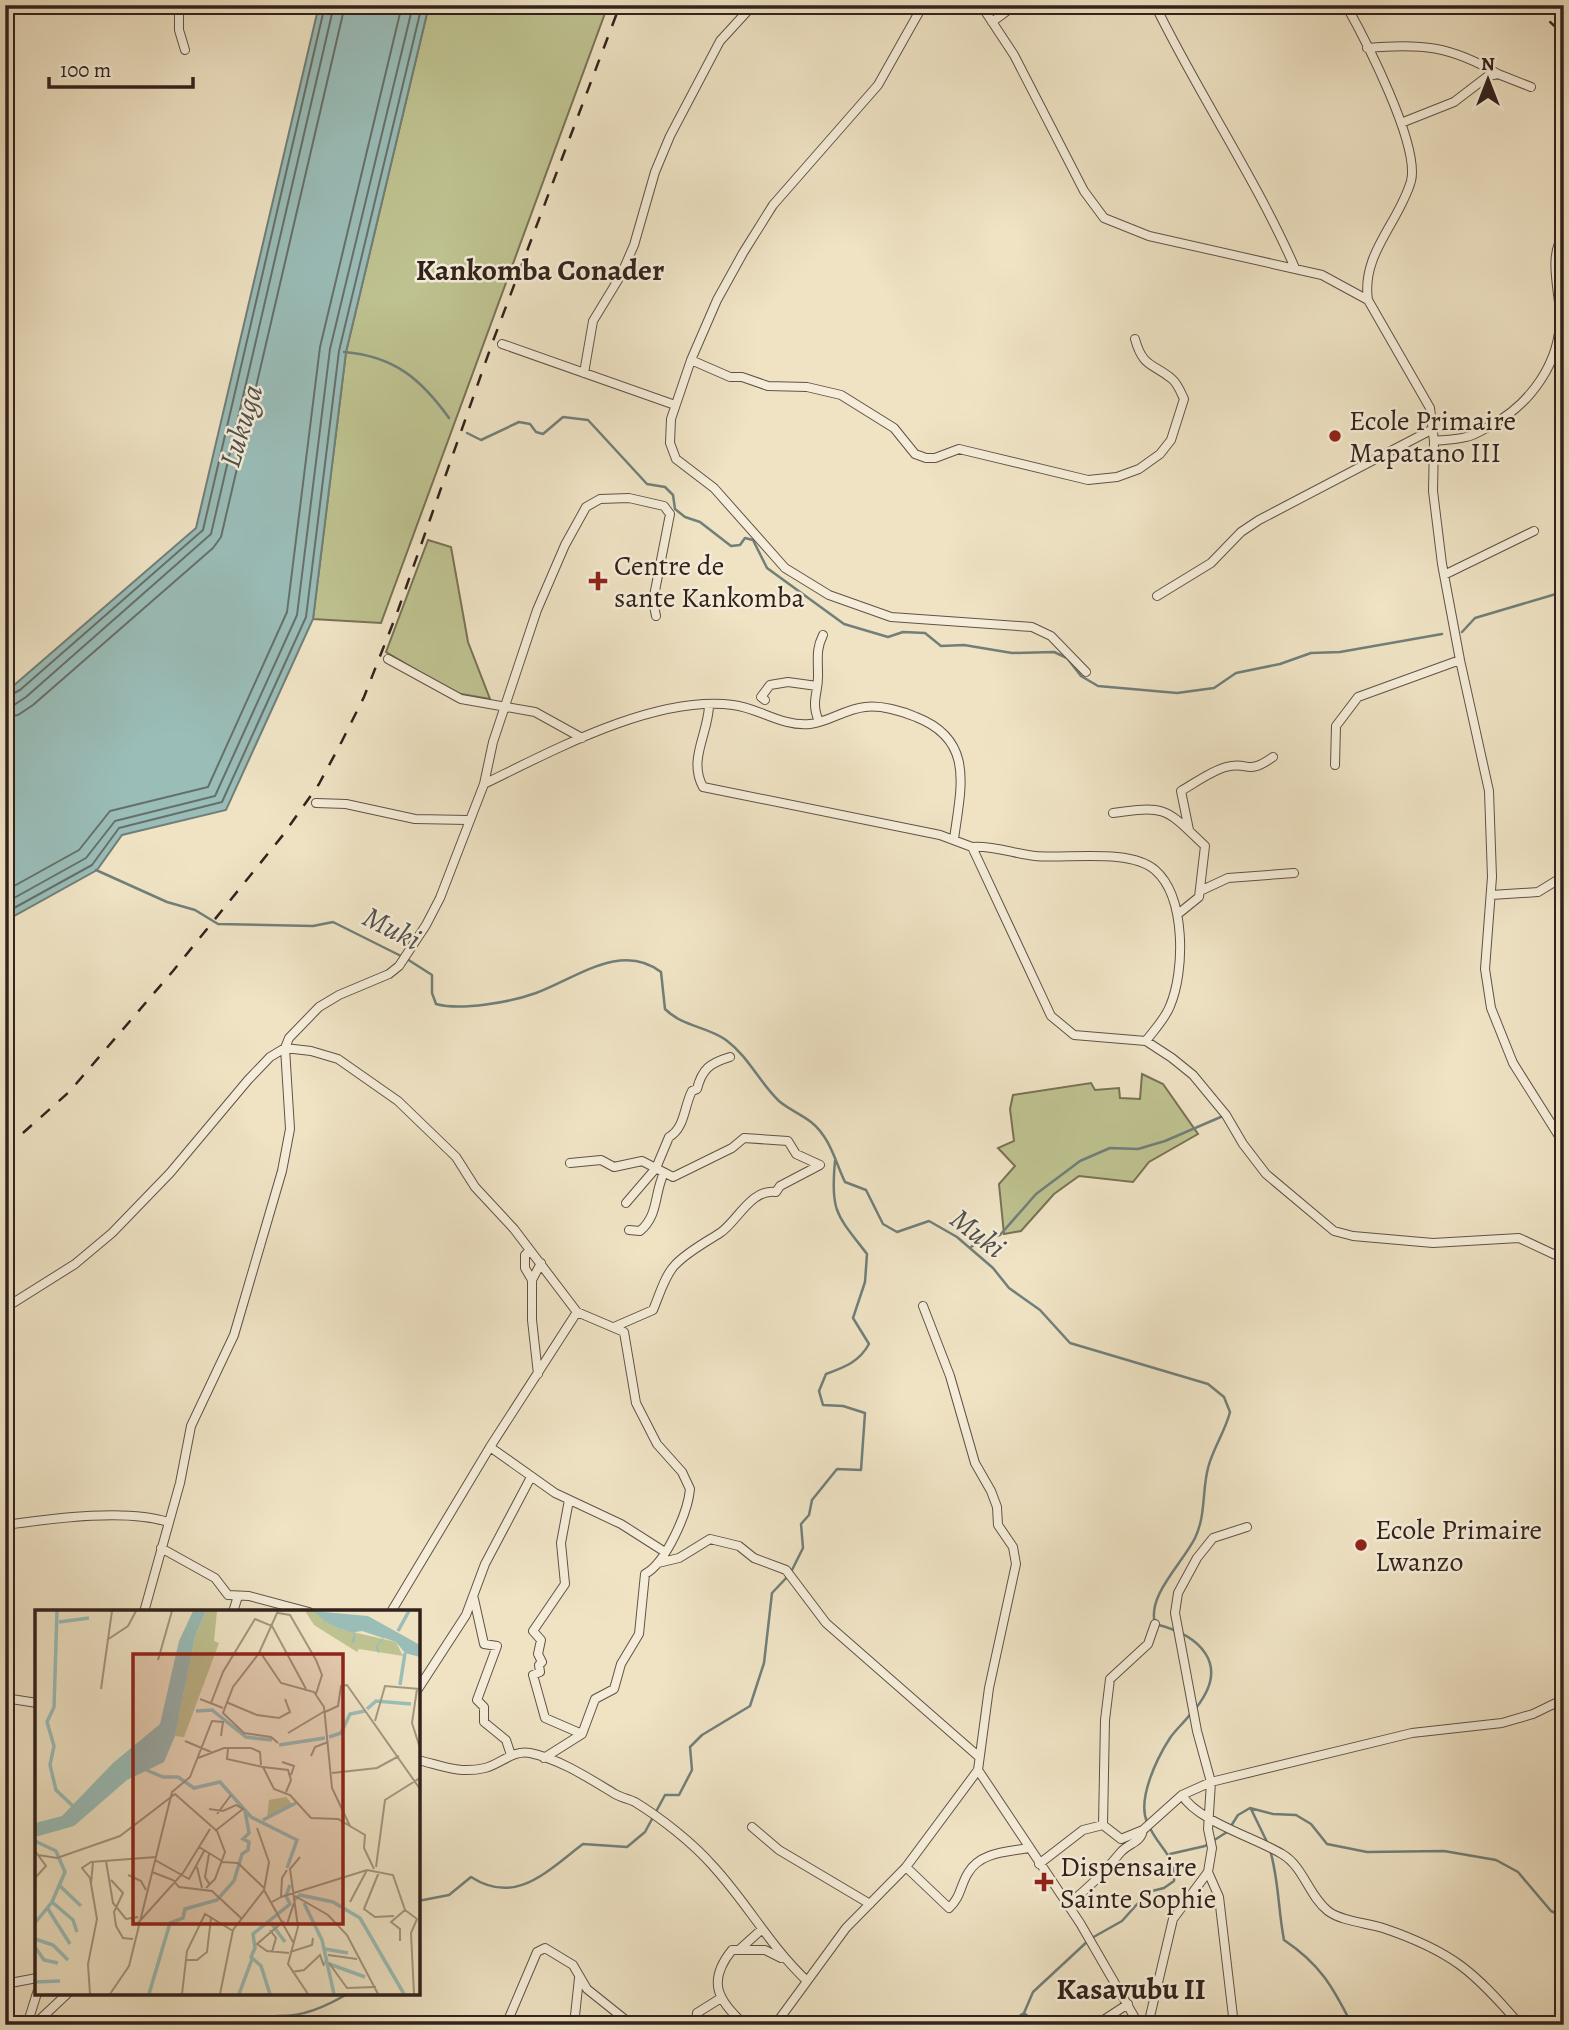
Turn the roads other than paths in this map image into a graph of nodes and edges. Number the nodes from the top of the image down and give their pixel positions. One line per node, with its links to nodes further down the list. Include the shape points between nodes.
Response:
1 (179, 5): 10 (street)
2 (753, 5): 20 (street, via 720,41 670,136 634,245 593,321)
3 (923, 5): 19 (street, via 878,85 773,205 717,300)
4 (981, 5): 8 (street)
5 (1015, 5): 8 (street)
6 (1155, 5): 15 (street)
7 (1346, 5): 9 (street)
8 (992, 22): 15 (street, via 1014,55 1084,191 1104,218 1149,236)
9 (1367, 48): 11 (street, via 1440,47 1470,57); 13 (street)
10 (184, 50)
11 (1498, 74): 12 (street); 13 (street, via 1480,80 1454,102)
12 (1531, 87)
13 (1401, 123): 16 (street, via 1413,161 1412,178 1369,262)
14 (1564, 234): 23 (street, via 1559,241 1556,274 1560,316 1555,350 1536,389 1508,416 1468,437)
15 (1295, 268): 16 (street, via 1330,278)
16 (1368, 300): 22 (street, via 1427,401)
17 (1136, 339): 19 (street, via 1139,355 1174,380 1184,399 1171,440 1139,469 1088,480 959,449 926,458 915,454 894,428 841,395 807,387 768,386 730,377)
18 (502, 344): 20 (street)
19 (691, 360): 21 (street)
20 (584, 373): 21 (street)
21 (675, 405): 31 (street, via 670,443 677,459 714,488 785,568 800,578 829,595 891,617 1032,627 1051,636)
22 (1433, 429): 23 (street); 26 (street, via 1259,520 1211,563)
23 (1434, 441): 25 (street, via 1433,491)
24 (1534, 531): 25 (street)
25 (1444, 575): 30 (street)
26 (1157, 596)
27 (656, 616): 35 (street, via 653,601 670,514 664,506 629,498 600,499 586,507 565,545 537,610)
28 (823, 635): 32 (street, via 816,659)
29 (388, 659): 35 (street, via 461,699)
30 (1460, 660): 39 (street, via 1358,697 1336,726); 50 (street, via 1489,791)
31 (1086, 672)
32 (817, 685): 33 (street, via 770,685 761,696); 36 (street, via 813,708)
33 (765, 699)
34 (709, 706): 36 (street, via 733,705 808,725); 37 (street, via 677,705); 45 (street, via 708,728 696,766 704,786)
35 (506, 709): 37 (street, via 535,712); 40 (street)
36 (819, 722): 45 (street, via 842,711 881,708 928,721 949,736 958,756 961,785)
37 (582, 738): 40 (street)
38 (1273, 757): 44 (street, via 1256,769 1229,766 1218,770 1181,791)
39 (1335, 765)
40 (484, 784): 43 (street)
41 (316, 803): 43 (street, via 346,804 404,818)
42 (1113, 813): 44 (street, via 1149,808 1176,816)
43 (468, 820): 53 (street, via 440,898 399,966 319,1007)
44 (1189, 830): 49 (street, via 1205,846)
45 (954, 839): 46 (street)
46 (972, 847): 51 (street, via 1140,862 1156,870); 52 (street, via 1051,1016 1074,1035)
47 (1294, 873): 49 (street, via 1228,878)
48 (1564, 876): 50 (street, via 1538,892)
49 (1200, 891): 51 (street)
50 (1491, 895): 55 (street, via 1485,969 1491,1008 1513,1063)
51 (1178, 914): 52 (street, via 1175,993)
52 (1146, 1041): 61 (street, via 1193,1075 1261,1168 1334,1231 1433,1243 1520,1238)
53 (285, 1048): 60 (street, via 338,1059 398,1101 456,1157); 65 (street, via 248,1080 113,1233 75,1264); 72 (street, via 290,1129 282,1171 234,1335 191,1426)
54 (730, 1057): 57 (street, via 711,1062 701,1075 675,1134 669,1137)
55 (1564, 1144)
56 (570, 1163): 57 (street, via 601,1160 614,1167 642,1161)
57 (660, 1170): 58 (street); 59 (street, via 654,1212 640,1231); 67 (street, via 673,1177 744,1138 788,1141 796,1154 820,1165 779,1186 776,1192 751,1201 722,1232 674,1266 653,1310)
58 (626, 1203)
59 (629, 1230)
60 (530, 1250): 62 (street); 63 (street, via 525,1268)
61 (1564, 1259)
62 (541, 1263): 63 (street); 66 (street)
63 (532, 1280): 68 (street)
64 (923, 1306): 91 (street, via 950,1376 975,1463 991,1492 998,1525 1013,1547 1016,1564)
65 (5, 1308)
66 (577, 1312): 67 (street); 68 (street)
67 (614, 1327): 76 (street, via 624,1332 627,1340 636,1403 657,1444 682,1472 690,1489)
68 (538, 1374): 69 (street)
69 (491, 1447): 70 (street); 83 (street)
70 (531, 1478): 71 (street); 79 (street, via 485,1564)
71 (569, 1500): 76 (street, via 621,1524); 89 (street, via 561,1543 565,1584 533,1631 541,1640 538,1654 542,1662 540,1672 533,1675 545,1718)
72 (168, 1522): 73 (street, via 142,1516); 75 (street)
73 (5, 1525)
74 (1247, 1527): 95 (street, via 1213,1538 1178,1593 1175,1613)
75 (161, 1548): 78 (street, via 215,1577 228,1595); 80 (street)
76 (665, 1552): 77 (street)
77 (658, 1563): 89 (street, via 643,1579 639,1633 621,1664 614,1689 595,1699); 91 (street, via 679,1558 710,1539 739,1546 754,1558 786,1570 826,1623)
78 (238, 1596): 81 (street); 82 (street)
79 (474, 1598): 85 (street); 90 (street, via 484,1644 497,1646 477,1700 484,1707 484,1722 506,1740)
80 (145, 1610)
81 (234, 1610)
82 (302, 1610)
83 (392, 1610)
84 (1154, 1624): 98 (street, via 1149,1644 1110,1679)
85 (420, 1686)
86 (5, 1698): 88 (street)
87 (1564, 1699): 95 (street, via 1502,1723 1412,1733)
88 (35, 1703)
89 (582, 1734): 92 (street)
90 (511, 1755): 92 (street, via 529,1753); 93 (street, via 498,1764 462,1771)
91 (978, 1756): 94 (street)
92 (544, 1758): 109 (street, via 592,1778 670,1826 711,1863)
93 (420, 1760)
94 (978, 1770): 102 (street); 105 (street)
95 (1211, 1782): 96 (street); 97 (street)
96 (1182, 1795): 97 (street); 100 (street)
97 (1210, 1818): 106 (street); 132 (street, via 1283,1854 1330,1913 1425,1943 1458,1961)
98 (1103, 1825): 101 (street); 104 (street, via 1083,1830)
99 (752, 1827): 107 (street, via 779,1850)
100 (1143, 1830): 101 (street); 103 (street, via 1139,1839)
101 (1121, 1839): 103 (street)
102 (1029, 1848): 104 (street); 105 (street, via 985,1856 968,1872 958,1899 949,1908)
103 (1121, 1851): 108 (street, via 1093,1885)
104 (1040, 1864): 108 (street)
105 (906, 1867): 107 (street)
106 (1208, 1872): 130 (street, via 1173,1919); 131 (street, via 1219,1897)
107 (870, 1904): 114 (street)
108 (1068, 1904): 119 (street)
109 (761, 1930): 110 (street); 111 (street)
110 (740, 1949): 111 (street, via 765,1950); 118 (street, via 732,1950 716,1977)
111 (788, 1963): 114 (street)
112 (35, 1978): 115 (street)
113 (579, 1978): 122 (street, via 568,1961 540,1948); 123 (street); 124 (street)
114 (807, 1981): 127 (street)
115 (5, 1984)
116 (36, 1995): 120 (street)
117 (66, 1995): 121 (street)
118 (721, 1998): 125 (street, via 697,2013); 126 (street)
119 (1128, 2004): 128 (street); 129 (street)
120 (27, 2025)
121 (34, 2025)
122 (506, 2025)
123 (574, 2025)
124 (632, 2025)
125 (696, 2025)
126 (745, 2025)
127 (775, 2025)
128 (1096, 2025)
129 (1139, 2025)
130 (1148, 2025)
131 (1234, 2025)
132 (1520, 2025)

